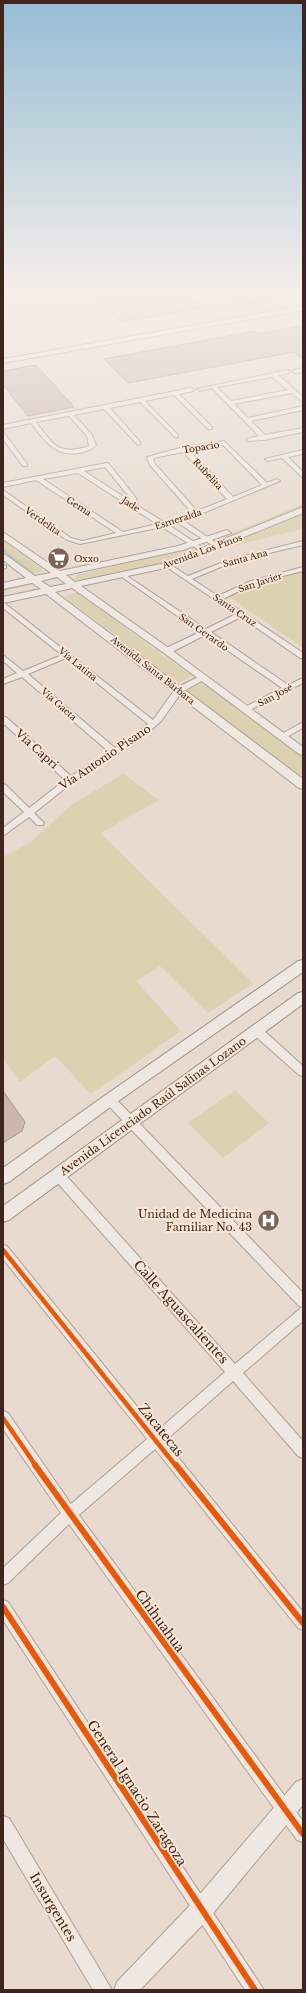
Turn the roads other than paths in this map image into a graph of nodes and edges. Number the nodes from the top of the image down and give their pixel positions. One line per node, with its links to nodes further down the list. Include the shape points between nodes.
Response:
1 (229, 384): 3 (street)
2 (285, 384): 6 (street)
3 (214, 387): 5 (street); 10 (street)
4 (191, 390): 7 (street)
5 (200, 390)
6 (293, 391): 9 (street); 10 (street)
7 (175, 393): 8 (street); 17 (street)
8 (141, 400): 11 (street); 20 (street)
9 (303, 400)
10 (230, 403): 14 (street)
11 (106, 407): 13 (street); 23 (street)
12 (303, 408): 14 (street)
13 (70, 414): 15 (street); 15 (street, via 92,439 91,447 66,452 58,450)
14 (247, 420): 21 (street)
15 (32, 421): 16 (street)
16 (3, 427)
17 (210, 428)
18 (303, 430): 21 (street)
19 (3, 435): 28 (street)
20 (176, 436)
21 (264, 438): 22 (street)
22 (249, 440)
23 (138, 443)
24 (184, 449): 34 (street, Topacio, via 224,443); 36 (street, Rubelita); 40 (street, Topacio, via 153,456 150,459)
25 (303, 452): 26 (street)
26 (284, 456): 27 (street); 30 (street)
27 (268, 459)
28 (25, 465)
29 (78, 470): 31 (street); 38 (street, Jade); 38 (street, via 110,466 133,498)
30 (303, 475)
31 (37, 478): 33 (street); 43 (street, Gema)
32 (277, 481): 34 (street, Esmeralda)
33 (3, 485)
34 (266, 485): 36 (street, Esmeralda)
35 (3, 492): 46 (street, Verdelita, via 69,539 79,543)
36 (232, 500): 40 (street, Esmeralda)
37 (303, 503): 45 (street, Avenida Los Pinos)
38 (135, 507): 42 (street, Jade)
39 (303, 510): 49 (street, Avenida Los Pinos)
40 (196, 514): 41 (street, Esmeralda)
41 (179, 521): 42 (street, Esmeralda); 45 (street)
42 (163, 525): 43 (street, Esmeralda); 48 (street, Jade)
43 (122, 534): 46 (street, Esmeralda)
44 (3, 535): 53 (street, Avenida Santa Bárbara)
45 (208, 540): 48 (street, Avenida Los Pinos); 49 (street)
46 (86, 542)
47 (303, 543): 58 (street, Santa Ana, via 233,560)
48 (194, 545): 50 (street, Jade); 55 (street, Avenida Los Pinos)
49 (217, 546): 50 (street, Avenida Los Pinos)
50 (204, 551): 52 (street, Avenida Los Pinos)
51 (3, 556): 57 (street, Avenida Santa Bárbara)
52 (167, 565): 56 (street, Avenida Los Pinos); 58 (street, Santa Cruz)
53 (47, 567): 55 (street, Avenida Santa Bárbara); 57 (street, via 42,574)
54 (303, 569): 62 (street, San Javier, via 253,582)
55 (58, 575): 57 (street); 59 (street, Avenida Santa Bárbara)
56 (122, 575): 59 (street, Avenida Los Pinos); 66 (street, San Gerardo)
57 (32, 577): 60 (street); 61 (street, Avenida Santa Bárbara)
58 (188, 578): 62 (street, Santa Cruz)
59 (72, 585): 61 (street, Avenida Los Pinos); 67 (street, Avenida Santa Bárbara)
60 (3, 586)
61 (50, 590): 63 (street); 76 (street, Avenida Santa Bárbara)
62 (219, 598): 65 (street, Santa Cruz)
63 (3, 600)
64 (3, 604): 68 (street, Vía Latina)
65 (242, 614): 66 (street); 69 (street, Santa Cruz)
66 (205, 632): 67 (street); 75 (street, San Gerardo)
67 (167, 651): 72 (street, Avenida Santa Bárbara)
68 (67, 655): 71 (street); 79 (street, Vía Latina)
69 (303, 656)
70 (3, 657): 71 (street, Vía Gaeta)
71 (23, 674): 74 (street); 82 (street, Vía Gaeta)
72 (203, 678): 76 (street, Vía Antonio Pisano); 77 (street, Avenida Santa Bárbara)
73 (303, 680): 75 (street, San José)
74 (3, 682)
75 (287, 688): 77 (street, San José)
76 (179, 690): 79 (street, Vía Antonio Pisano); 85 (street, Avenida Santa Bárbara)
77 (246, 710): 81 (street, Avenida Santa Bárbara)
78 (3, 720): 84 (street, Vía Capri)
79 (153, 724): 82 (street, Vía Antonio Pisano)
80 (303, 724): 81 (street)
81 (282, 736): 83 (street, Avenida Santa Bárbara)
82 (114, 752): 84 (street, Vía Antonio Pisano)
83 (303, 752)
84 (70, 780): 87 (street, Vía Antonio Pisano)
85 (303, 785)
86 (3, 787): 87 (street)
87 (29, 812): 88 (street); 89 (street, Vía Antonio Pisano)
88 (40, 823)
89 (3, 833)
90 (303, 965): 94 (main road)
91 (303, 997): 92 (main road, Avenida Licenciado Raúl Salinas Lozano)
92 (257, 1031): 93 (street); 95 (main road, Avenida Licenciado Raúl Salinas Lozano)
93 (303, 1072)
94 (110, 1100): 95 (street); 97 (main road)
95 (130, 1123): 96 (main road, Avenida Licenciado Raúl Salinas Lozano); 100 (street)
96 (58, 1175): 98 (main road, Avenida Licenciado Raúl Salinas Lozano); 102 (street, Calle Aguascalientes)
97 (3, 1177)
98 (3, 1215)
99 (3, 1250): 104 (street, Zacatecas)
100 (303, 1302)
101 (303, 1313): 102 (street)
102 (235, 1372): 104 (street); 105 (street, Calle Aguascalientes)
103 (3, 1418): 106 (street, Chihuahua)
104 (157, 1440): 106 (street); 109 (street, Zacatecas)
105 (303, 1451)
106 (70, 1514): 107 (street); 111 (street, Chihuahua)
107 (3, 1578)
108 (3, 1607): 114 (street, General Ignacio Zaragoza)
109 (303, 1623)
110 (303, 1789): 111 (street)
111 (285, 1809): 113 (street, Chihuahua); 114 (street)
112 (3, 1824): 115 (street, Insurgentes)
113 (303, 1834)
114 (202, 1909): 116 (street); 117 (street, General Ignacio Zaragoza)
115 (103, 1990)
116 (125, 1990)
117 (255, 1990)

